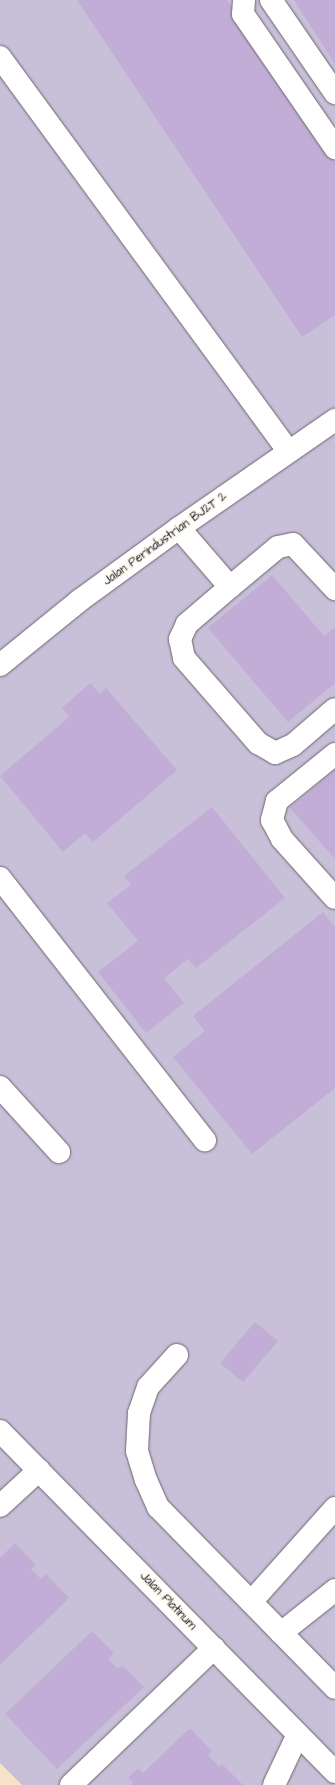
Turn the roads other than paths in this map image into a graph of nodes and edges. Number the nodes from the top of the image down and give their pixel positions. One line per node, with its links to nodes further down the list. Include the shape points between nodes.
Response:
1 (244, 0): 5 (street, via 243,14)
2 (271, 0): 4 (street)
3 (0, 57): 7 (street)
4 (335, 93)
5 (335, 148)
6 (335, 420): 7 (street, Jalan Perindustrian BJ2T 2)
7 (288, 451): 8 (street, Jalan Perindustrian BJ2T 2)
8 (178, 528): 9 (street); 11 (street, Jalan Perindustrian BJ2T 2, via 79,602)
9 (230, 587): 10 (street, via 278,548 293,544); 12 (street, via 187,624 180,639 184,658 258,742 275,753 292,745)
10 (335, 589)
11 (0, 666)
12 (335, 709)
13 (335, 754): 15 (street, via 277,801 272,820 282,839)
14 (0, 878): 17 (street)
15 (335, 898)
16 (0, 1087): 18 (street)
17 (206, 1140)
18 (59, 1152)
19 (177, 1355): 25 (street, via 148,1387 139,1413 137,1451 158,1507)
20 (0, 1431): 21 (street, Jalan Platinum)
21 (39, 1470): 22 (street); 27 (street, Jalan Platinum)
22 (0, 1506)
23 (335, 1508): 25 (street)
24 (335, 1590): 26 (street)
25 (251, 1602): 26 (street)
26 (281, 1633): 28 (street)
27 (214, 1648): 29 (street, Jalan Platinum); 31 (street)
28 (335, 1688)
29 (298, 1734): 30 (street, Jalan Platinum); 32 (street)
30 (335, 1772)
31 (71, 1784)
32 (274, 1785)

